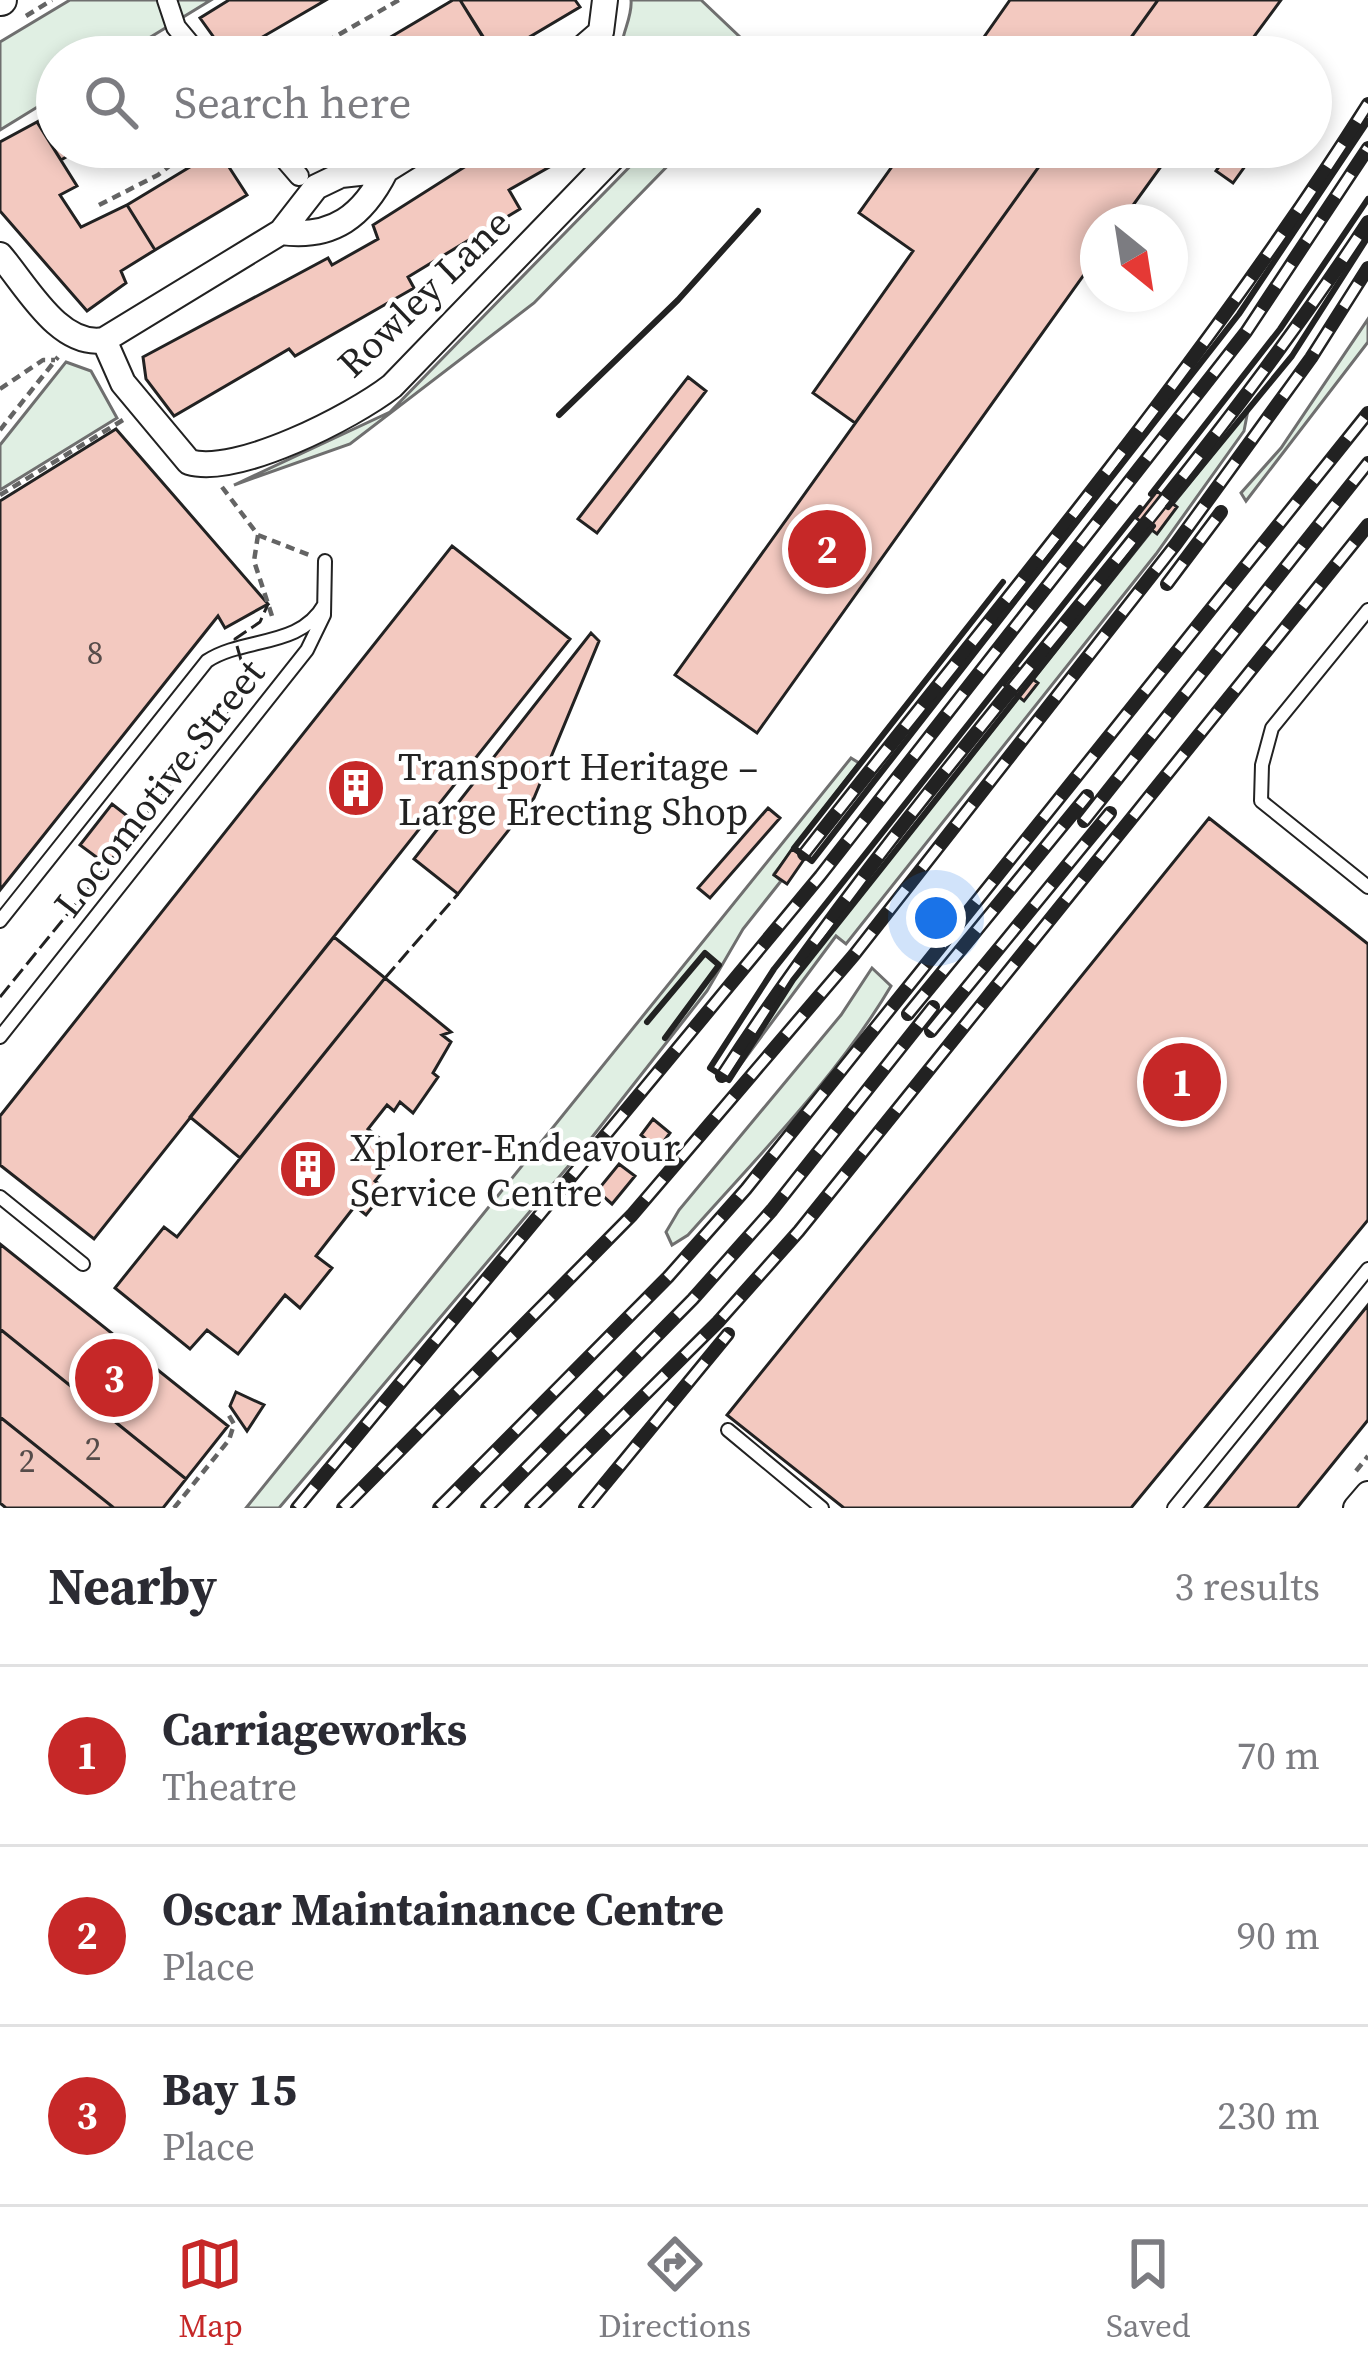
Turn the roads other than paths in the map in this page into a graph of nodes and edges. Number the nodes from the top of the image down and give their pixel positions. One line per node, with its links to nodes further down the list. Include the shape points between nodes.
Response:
1 (167, 0): 3 (street)
2 (605, 0): 4 (street)
3 (184, 36)
4 (595, 36)
5 (292, 168): 9 (street)
6 (389, 168): 8 (street)
7 (603, 168): 12 (street, Rowley Lane, via 392,386 230,465 189,462 122,383)
8 (386, 170): 10 (street, via 316,187); 10 (street, via 360,211 333,231)
9 (299, 176)
10 (281, 232): 12 (street)
11 (0, 255): 12 (street, via 64,331)
12 (104, 340)
13 (325, 562): 14 (lane, Locomotive Street)
14 (324, 605): 17 (lane, via 309,622 276,639 237,645 196,675); 18 (lane, Locomotive Street, via 307,650)
15 (1368, 610): 16 (lane, via 1272,728 1261,801)
16 (1368, 887)
17 (0, 922)
18 (0, 1037)
19 (0, 1197): 20 (lane)
20 (83, 1264)
21 (1368, 1270): 25 (lane)
22 (728, 1430): 24 (lane)
23 (1368, 1494): 26 (street)
24 (822, 1508)
25 (1174, 1508)
26 (1356, 1508)

